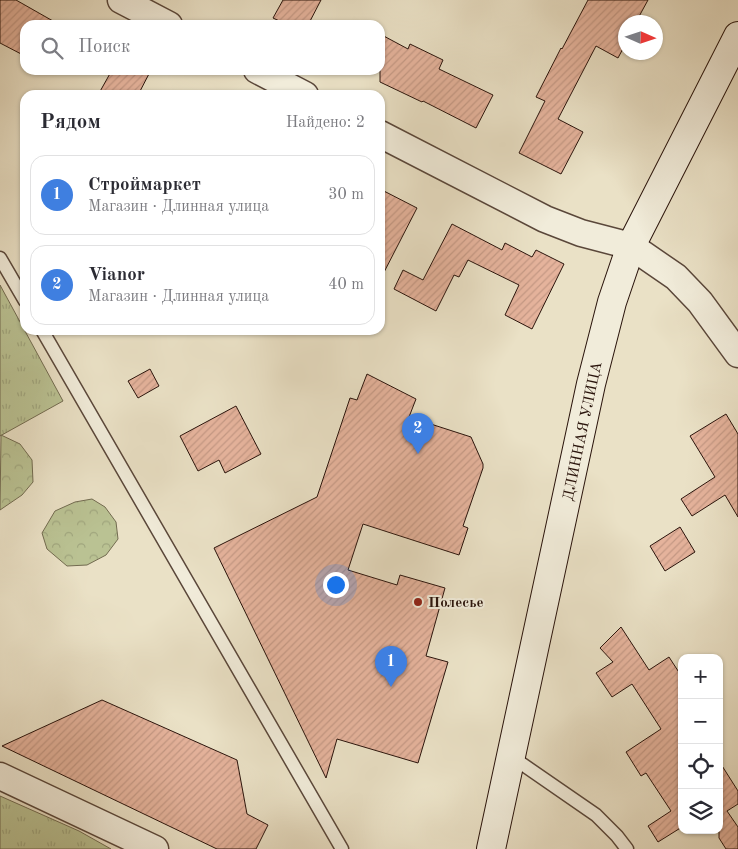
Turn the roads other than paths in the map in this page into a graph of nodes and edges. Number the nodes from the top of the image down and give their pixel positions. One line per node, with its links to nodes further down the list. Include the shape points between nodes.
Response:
1 (121, 0): 2 (street)
2 (160, 20)
3 (738, 36): 7 (street, ДЛИННАЯ УЛИЦА)
4 (267, 75): 5 (street)
5 (295, 90)
6 (385, 137): 7 (street, via 545,219)
7 (631, 246): 11 (street, via 676,277 700,302); 12 (street, ДЛИННАЯ УЛИЦА, via 612,302 591,384)
8 (0, 258): 9 (lane)
9 (20, 292)
10 (45, 335): 15 (lane)
11 (738, 354)
12 (512, 756): 16 (street, ДЛИННАЯ УЛИЦА); 17 (lane, via 596,815)
13 (0, 776): 14 (street)
14 (155, 849)
15 (342, 849)
16 (492, 849)
17 (627, 849)

